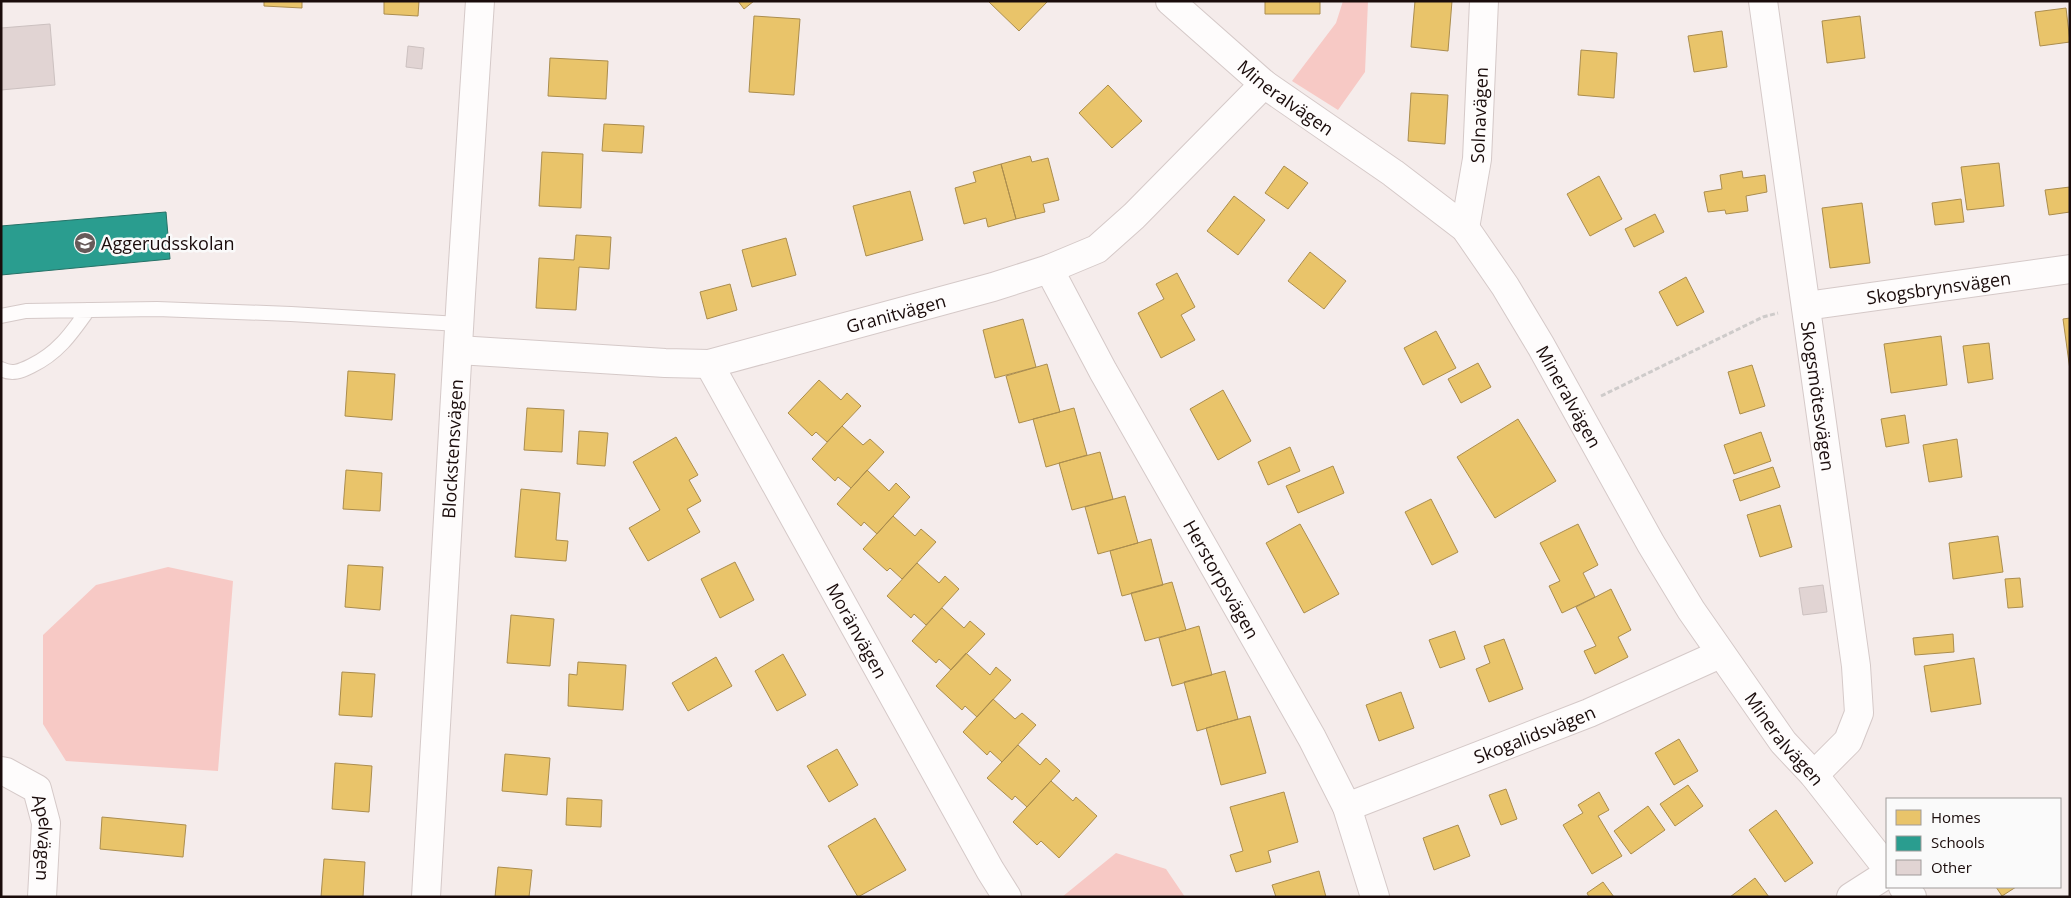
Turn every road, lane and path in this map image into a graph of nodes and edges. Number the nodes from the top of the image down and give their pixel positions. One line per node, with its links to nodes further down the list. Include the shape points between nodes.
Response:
1 (480, 1): 12 (street, Blockstensvägen)
2 (1170, 1): 5 (street, Mineralvägen)
3 (1484, 1): 6 (street, Solnavägen, via 1477,159)
4 (1763, 1): 9 (street, Skogsmötesvägen)
5 (1264, 84): 6 (street, Mineralvägen, via 1393,173); 8 (street, Granitvägen, via 1134,216 1097,249)
6 (1465, 228): 15 (street, Mineralvägen, via 1505,286)
7 (2070, 269): 9 (street, Skogsbrynsvägen)
8 (1049, 270): 13 (street, Granitvägen); 19 (street, Herstorpsvägen, via 1312,738)
9 (1806, 306): 15 (path, via 1763,317); 18 (street, Skogsmötesvägen, via 1860,713 1848,741)
10 (88, 310): 11 (lane, via 26,311); 12 (lane, via 291,314); 14 (lane, via 70,336 47,358 20,372)
11 (1, 316)
12 (458, 337): 13 (street, Granitvägen, via 665,363); 23 (street, Blockstensvägen)
13 (709, 364): 24 (street, Moränvägen)
14 (1, 369)
15 (1575, 409): 16 (street, Mineralvägen, via 1650,544)
16 (1720, 654): 18 (street, Mineralvägen, via 1783,742); 19 (street, Skogalidsvägen, via 1589,713)
17 (1, 771): 22 (street, Apelvägen, via 38,789 46,823)
18 (1814, 775): 20 (street, Mineralvägen)
19 (1347, 807): 25 (street, Herstorpsvägen)
20 (1886, 867)
21 (1886, 875): 26 (street)
22 (42, 897)
23 (426, 897)
24 (1008, 897)
25 (1375, 897)
26 (1851, 897)

